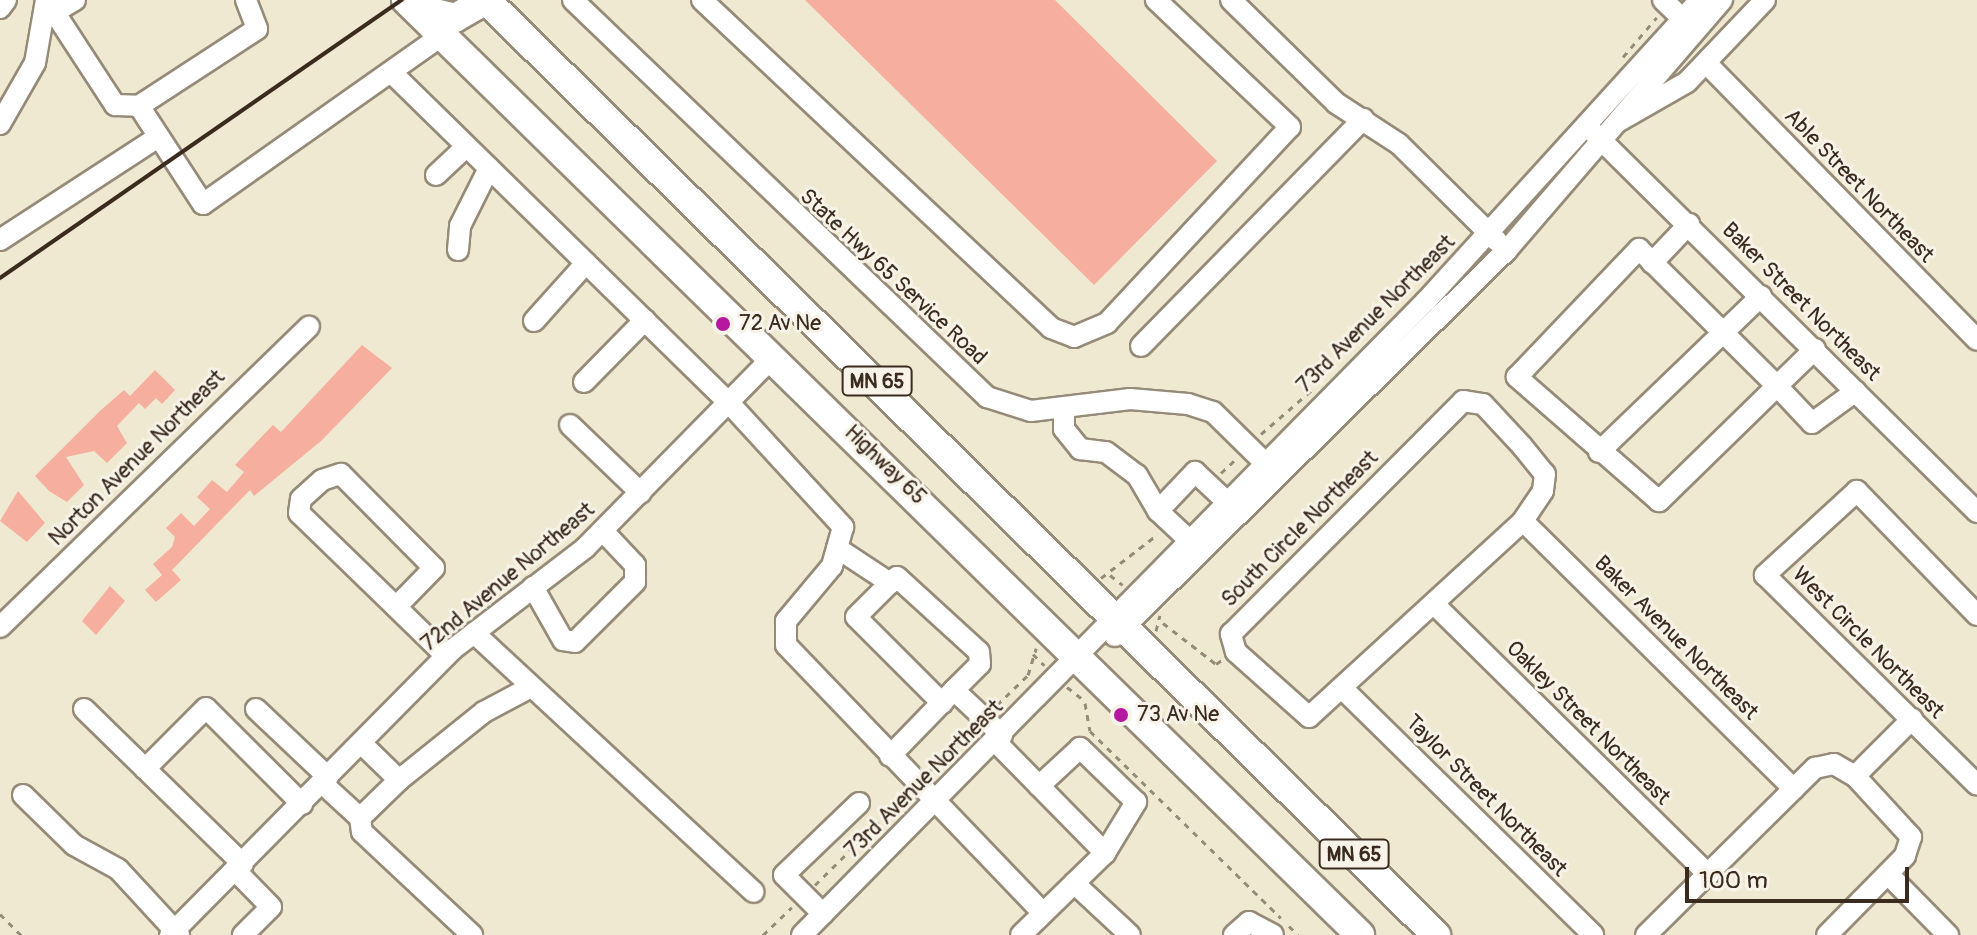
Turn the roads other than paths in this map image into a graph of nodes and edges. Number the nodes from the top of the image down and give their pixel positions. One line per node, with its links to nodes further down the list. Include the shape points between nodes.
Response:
1 (6, 0): 14 (street)
2 (75, 0): 15 (street)
3 (246, 0): 20 (street, via 257,29)
4 (486, 0): 13 (highway, via 455,18); 66 (highway, MN 65)
5 (573, 0): 49 (street, State Hwy 65 Service Road, via 948,367 987,397 1031,411)
6 (702, 0): 7 (street, via 1051,328 1074,337 1107,323 1290,127)
7 (1156, 0)
8 (1231, 0): 21 (street, via 1336,103)
9 (1663, 0): 16 (street)
10 (1700, 0): 16 (street, 73rd Avenue Northeast)
11 (1722, 0): 16 (street, 73rd Avenue Northeast)
12 (1765, 0): 18 (street, 73rd Avenue Northeast)
13 (410, 4): 17 (highway, Highway 65 / MN 65)
14 (0, 8)
15 (49, 10): 20 (street, via 115,105); 23 (street, via 29,76)
16 (1687, 23): 22 (street, 73rd Avenue Northeast); 24 (street, 73rd Avenue Northeast)
17 (441, 36): 19 (street); 44 (highway, Highway 65 / MN 65)
18 (1707, 64): 22 (street, 73rd Avenue Northeast); 41 (street, Able Street Northeast)
19 (392, 73): 25 (street, via 203,204); 26 (street)
20 (139, 106): 25 (street)
21 (1363, 119): 30 (street); 42 (street)
22 (1616, 123): 24 (street, 73rd Avenue Northeast)
23 (0, 124)
24 (1596, 134): 29 (street, Baker Street Northeast); 30 (street, 73rd Avenue Northeast); 33 (street, 73rd Avenue Northeast)
25 (158, 137): 31 (street)
26 (467, 146): 27 (street); 28 (street)
27 (489, 168): 32 (street, via 460,226); 34 (street)
28 (436, 175)
29 (1689, 224): 35 (street); 36 (street, Baker Street Northeast)
30 (1490, 233): 33 (street); 52 (street, 73rd Avenue Northeast)
31 (0, 240)
32 (458, 250)
33 (1507, 250): 52 (street, 73rd Avenue Northeast)
34 (586, 263): 37 (street); 38 (street)
35 (1652, 263): 40 (street); 51 (street, via 1639,249 1517,377)
36 (1761, 296): 40 (street); 43 (street, Baker Street Northeast)
37 (645, 320): 45 (street); 48 (street)
38 (534, 321)
39 (309, 326): 67 (street, Norton Avenue Northeast)
40 (1723, 332): 46 (street); 51 (street)
41 (1977, 340)
42 (1141, 346)
43 (1815, 349): 46 (street); 47 (street, Baker Street Northeast)
44 (774, 356): 48 (street, 72nd Avenue Northeast); 70 (highway, Highway 65 / MN 65)
45 (584, 382)
46 (1777, 386): 47 (street, via 1812,423); 51 (street, via 1659,501)
47 (1856, 391): 56 (street, Baker Street Northeast)
48 (731, 405): 53 (street, 72nd Avenue Northeast); 60 (street, via 843,527)
49 (1064, 409): 52 (street, State Hwy 65 Service Road, via 1130,399 1188,404 1213,412); 55 (street, via 1064,429 1080,449 1106,452 1137,475)
50 (570, 425): 53 (street)
51 (1599, 452)
52 (1270, 468): 54 (street, 73rd Avenue Northeast); 66 (street, 73rd Avenue Northeast)
53 (641, 493): 58 (street, 72nd Avenue Northeast)
54 (1225, 500): 55 (street, via 1195,472); 59 (street, 73rd Avenue Northeast)
55 (1158, 511): 59 (street)
56 (1977, 512)
57 (1523, 521): 63 (street, South Circle Northeast); 72 (street, South Circle Northeast, via 1545,474 1483,404 1463,401 1261,597 1231,634 1236,652 1309,717); 86 (street, Baker Avenue Northeast)
58 (603, 531): 62 (street, 72nd Avenue Northeast); 62 (street, via 635,565 635,582 575,642 563,640)
59 (1188, 539): 66 (street, 73rd Avenue Northeast)
60 (837, 548): 61 (street); 79 (street, via 832,566 786,621 786,645)
61 (890, 583): 73 (street, via 856,617); 73 (street, via 897,577 979,652 980,664)
62 (533, 587): 68 (street, 72nd Avenue Northeast)
63 (1434, 604): 72 (street, South Circle Northeast); 95 (street, Oakley Street Northeast)
64 (396, 607): 64 (street, via 434,568 341,474 322,480 301,499 299,513); 69 (street)
65 (1977, 615): 76 (street, West Circle Northeast, via 1857,491 1765,575)
66 (1121, 622): 70 (street, 73rd Avenue Northeast); 109 (highway, MN 65)
67 (0, 627)
68 (474, 633): 69 (street, 72nd Avenue Northeast); 71 (street)
69 (446, 656): 78 (street, 72nd Avenue Northeast)
70 (1081, 657): 77 (street, 73rd Avenue Northeast); 108 (highway, Highway 65 / MN 65)
71 (531, 687): 83 (street, via 484,712); 97 (street)
72 (1345, 691): 110 (street, Taylor Street Northeast)
73 (948, 696): 77 (street); 79 (street)
74 (84, 709): 80 (street)
75 (256, 709): 82 (street)
76 (1912, 719): 81 (street); 84 (street, West Circle Northeast)
77 (999, 739): 85 (street); 89 (street, 73rd Avenue Northeast)
78 (361, 743): 82 (street, 72nd Avenue Northeast); 83 (street)
79 (890, 756): 89 (street)
80 (145, 769): 90 (street, via 206,708); 93 (street)
81 (1855, 776): 86 (street, via 1834,764 1815,768); 94 (street, via 1911,837)
82 (325, 780): 90 (street, 72nd Avenue Northeast); 91 (street)
83 (399, 780): 91 (street)
84 (1977, 785)
85 (1039, 786): 92 (street); 92 (street, via 1080,748 1136,802)
86 (1794, 789): 95 (street)
87 (23, 795): 100 (street, via 74,845 118,869)
88 (859, 803): 99 (street, via 784,875)
89 (935, 803): 98 (street); 99 (street, 73rd Avenue Northeast)
90 (302, 804): 93 (street, 72nd Avenue Northeast)
91 (360, 818): 102 (street, via 362,832)
92 (1105, 853): 96 (street)
93 (240, 868): 100 (street, 72nd Avenue Northeast); 101 (street, via 271,907)
94 (1888, 874): 112 (street); 113 (street)
95 (1709, 875): 111 (street)
96 (1074, 883): 98 (street); 105 (street)
97 (754, 892)
98 (1043, 913): 104 (street)
99 (823, 914): 103 (street, 73rd Avenue Northeast)
100 (174, 933)
101 (243, 935)
102 (472, 935)
103 (802, 935)
104 (1021, 935)
105 (1130, 935)
106 (1234, 935): 107 (street, via 1249,922)
107 (1273, 935)
108 (1360, 935)
109 (1436, 935)
110 (1593, 935)
111 (1646, 935)
112 (1827, 935)
113 (1948, 935)

